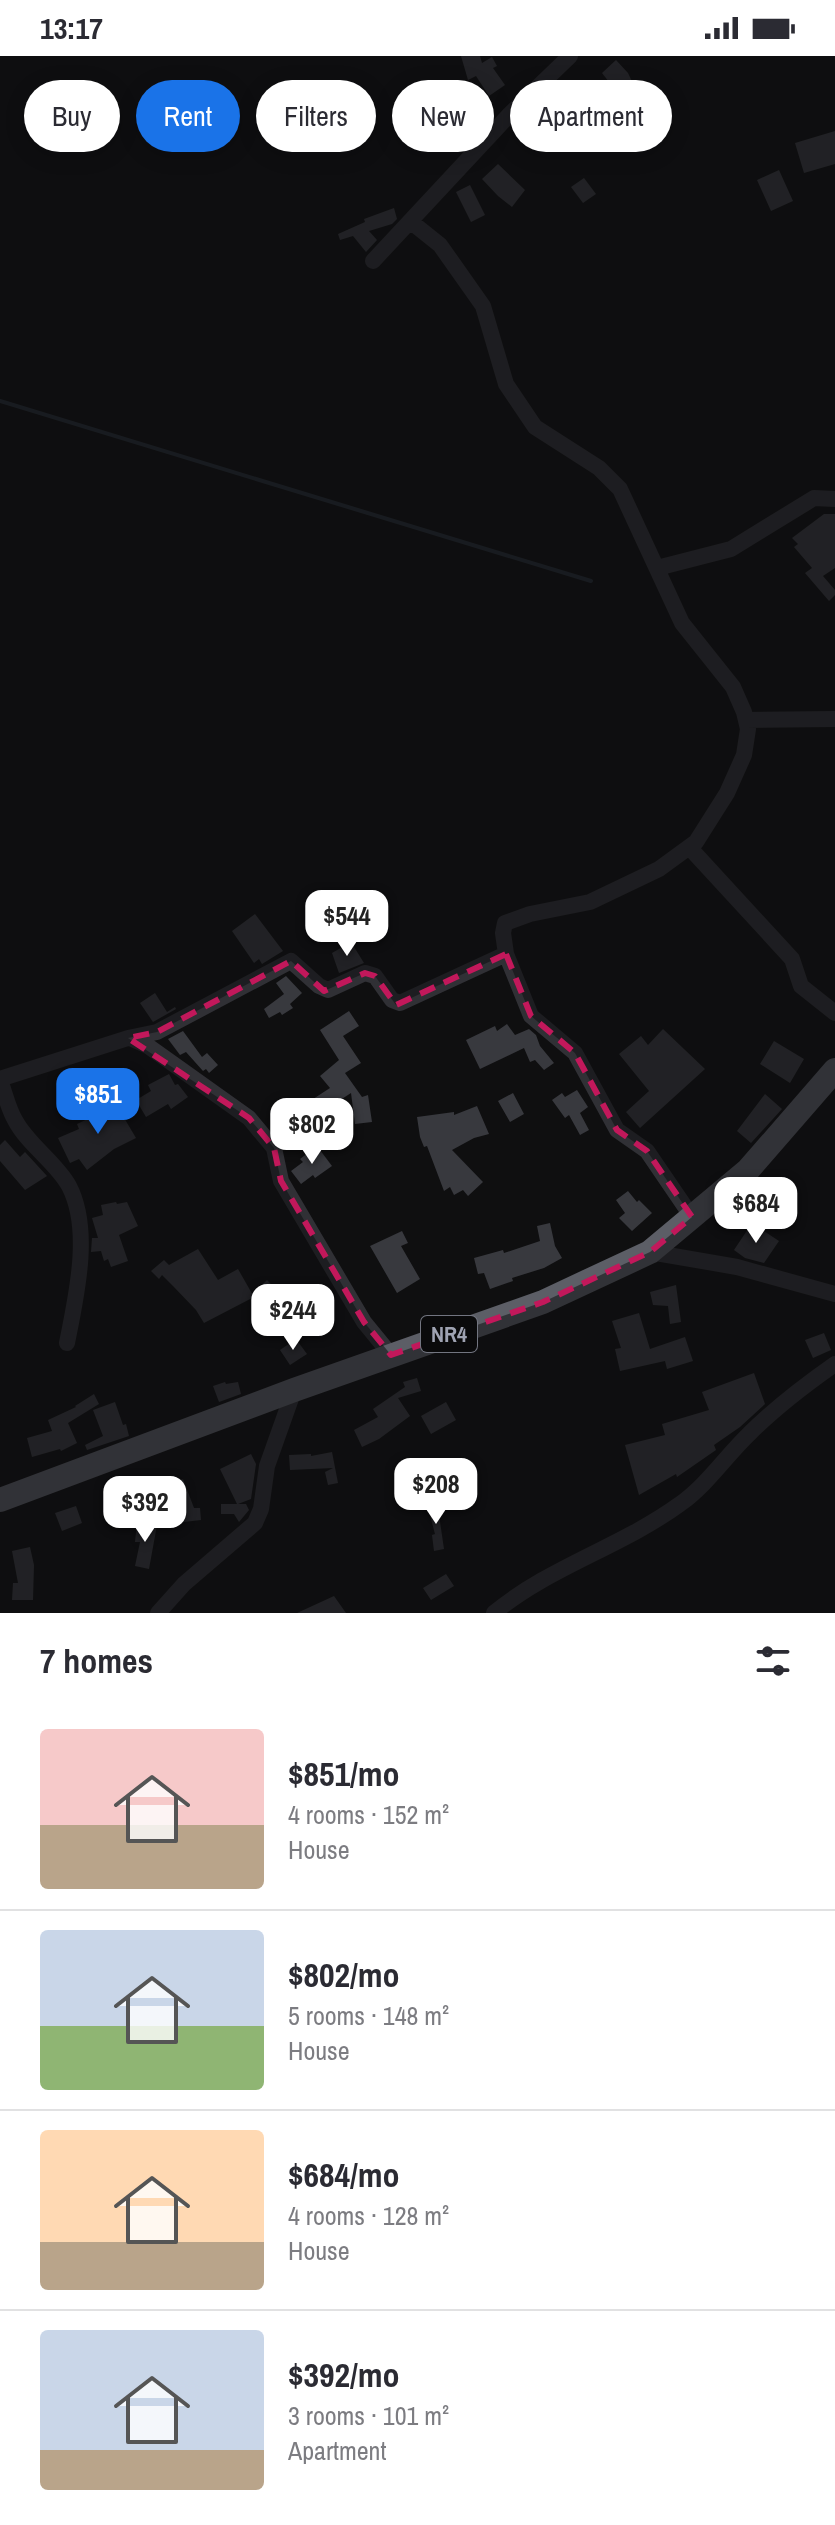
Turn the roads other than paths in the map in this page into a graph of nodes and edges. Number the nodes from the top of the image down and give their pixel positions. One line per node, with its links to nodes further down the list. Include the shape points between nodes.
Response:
1 (570, 56): 2 (street)
2 (410, 221): 3 (street); 5 (street, via 440,245 483,306 506,384 535,427 599,468 620,489)
3 (373, 261)
4 (835, 499): 5 (street, via 814,498 731,549)
5 (657, 568): 7 (street, via 682,623 733,687)
6 (835, 719): 7 (street)
7 (746, 720): 8 (street, via 744,755 727,793)
8 (689, 847): 9 (street, via 659,869 590,902 505,923); 10 (street, via 792,959 801,986)
9 (506, 954): 11 (street, via 400,1003 375,976 365,973 328,990 291,961 157,1032); 14 (street, via 531,1016 575,1053 617,1130 647,1151)
10 (835, 1013)
11 (128, 1038): 13 (street); 18 (street, via 148,1046 249,1118 274,1148 281,1181 364,1322)
12 (835, 1070): 14 (highway, NR4, via 748,1170)
13 (0, 1079): 17 (street, via 15,1121 68,1184 76,1205 79,1258)
14 (692, 1217): 15 (highway, NR4)
15 (650, 1252): 16 (street, via 737,1267); 18 (highway, NR4, via 543,1302)
16 (835, 1294)
17 (67, 1343)
18 (391, 1355): 20 (highway, NR4)
19 (835, 1364): 23 (street, via 750,1433 682,1503 512,1597)
20 (294, 1390): 21 (highway, NR4); 22 (street, via 267,1466 255,1523)
21 (0, 1500)
22 (158, 1613)
23 (494, 1613)

